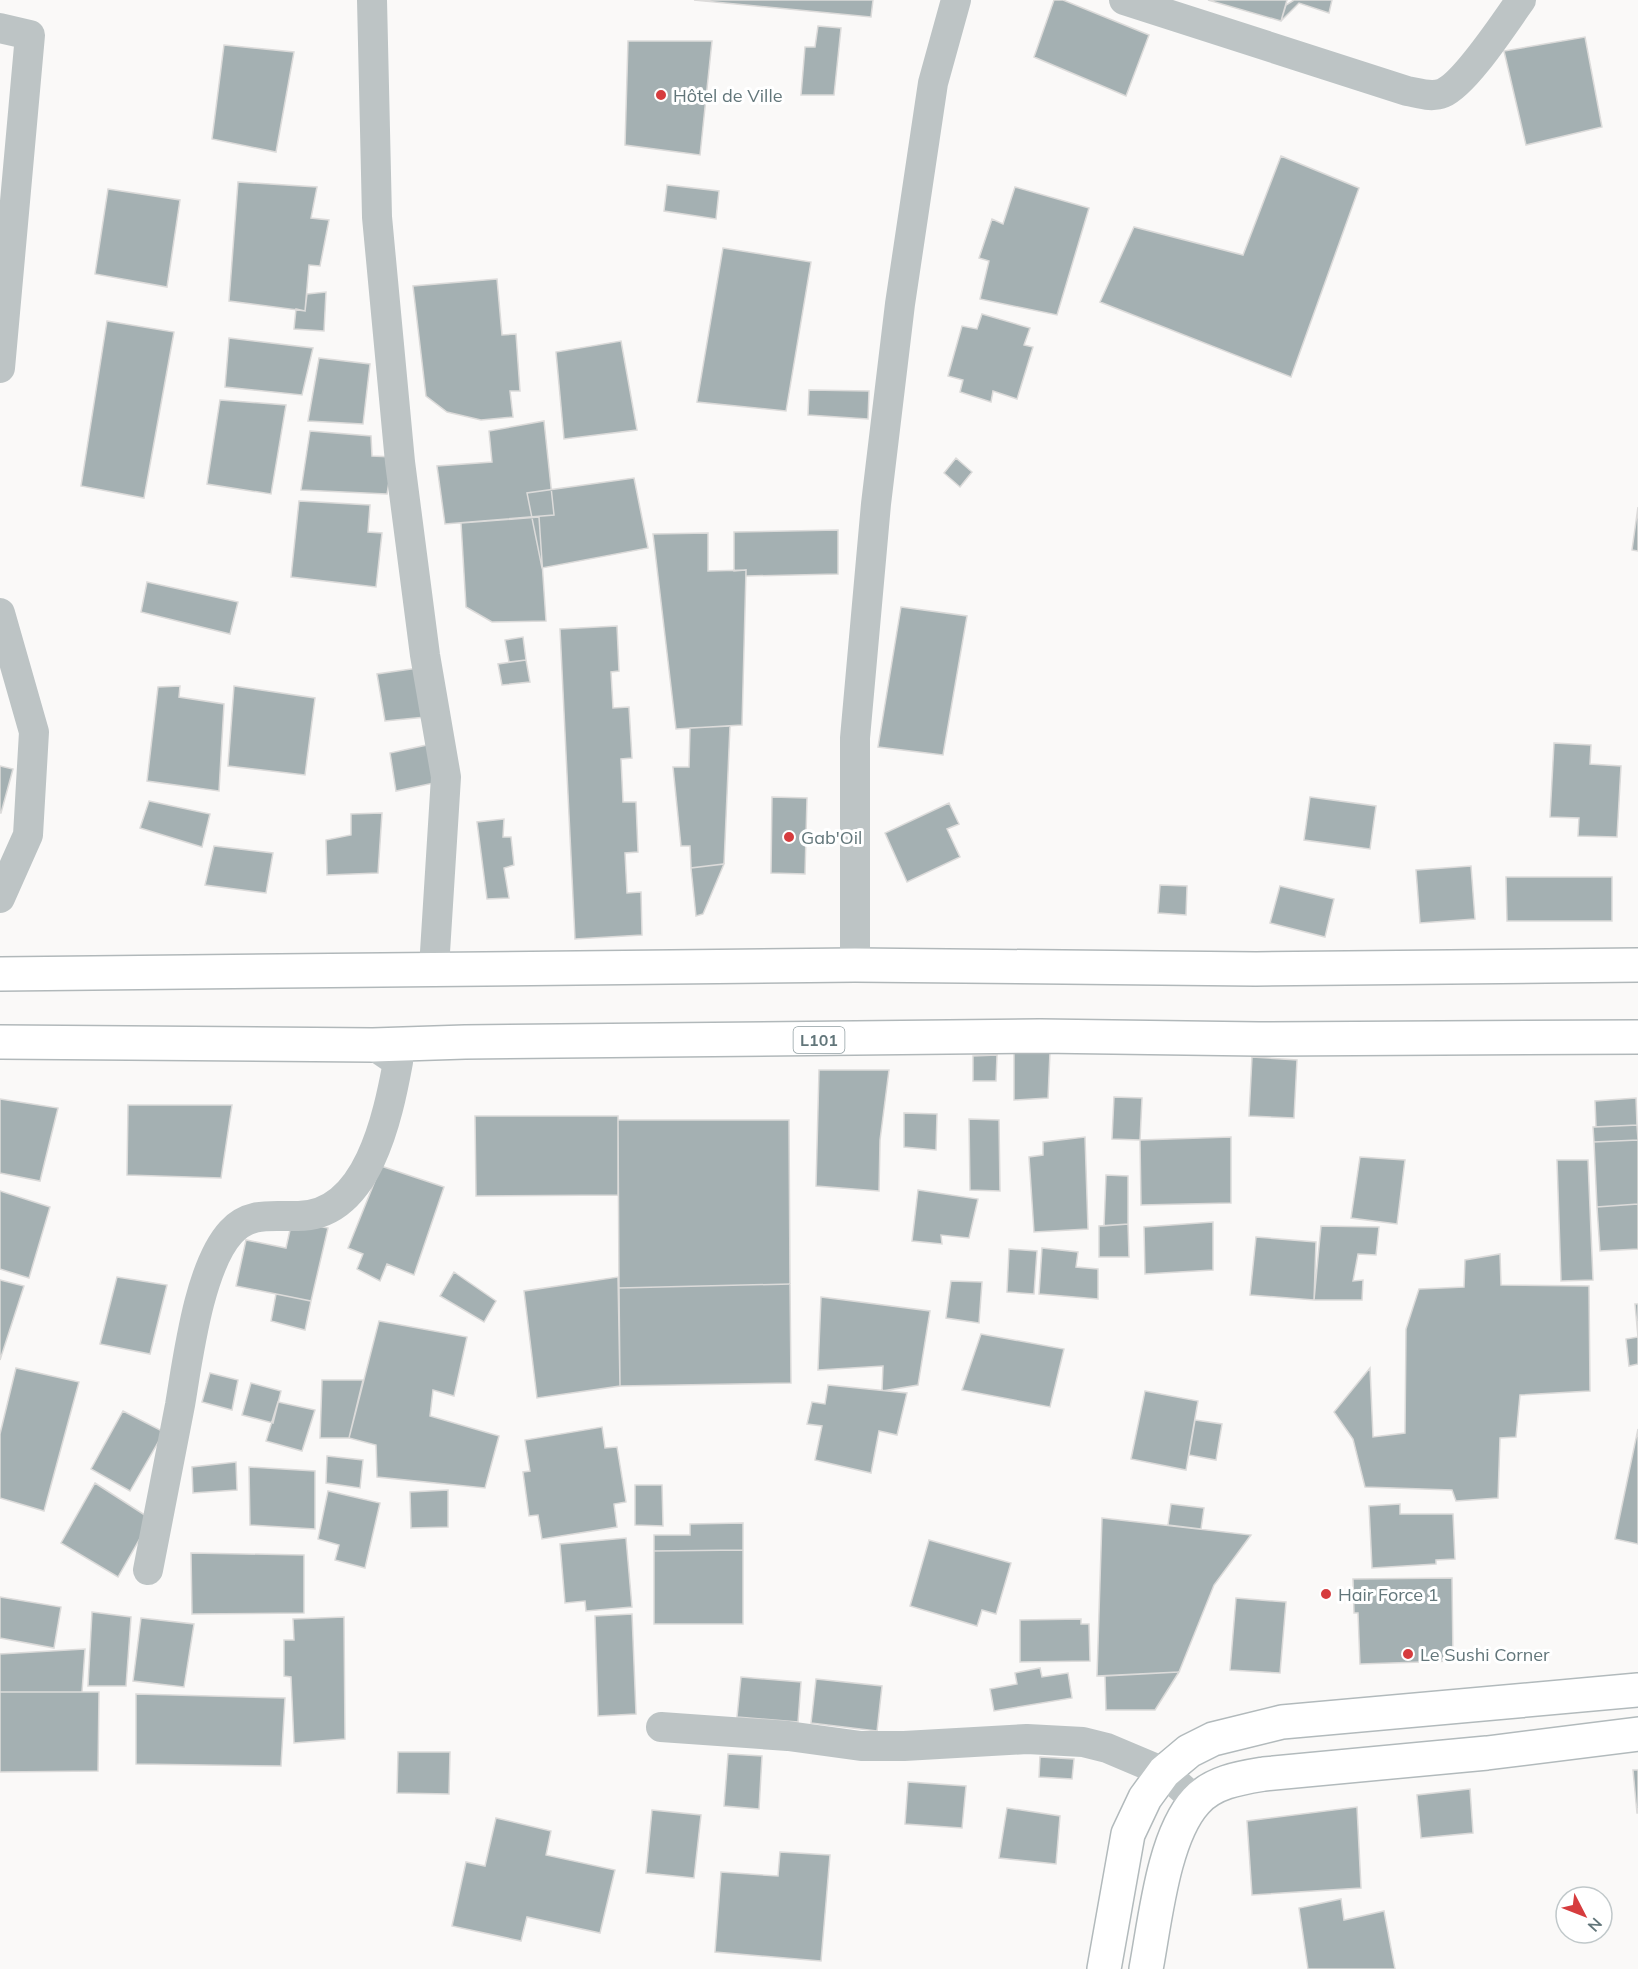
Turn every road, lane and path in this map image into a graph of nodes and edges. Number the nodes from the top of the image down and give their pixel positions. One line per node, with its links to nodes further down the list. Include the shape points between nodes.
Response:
1 (372, 0): 11 (street, via 377,217 393,392 425,655 447,777)
2 (956, 0): 9 (street, via 933,83 900,304 876,504 855,738)
3 (1124, 0): 4 (street, via 1431,96 1444,92 1468,71)
4 (1521, 0)
5 (0, 28): 6 (street, via 30,34)
6 (0, 368)
7 (0, 613): 8 (street, via 34,732 28,835)
8 (0, 898)
9 (855, 965): 10 (main road, via 1256,969); 11 (main road)
10 (1638, 965)
11 (435, 968): 12 (main road)
12 (0, 974)
13 (1638, 1037): 15 (main road, L101, via 1040,1036)
14 (0, 1042): 15 (main road, L101)
15 (373, 1045): 16 (street, via 398,1062 384,1127 359,1180 343,1200 326,1212 245,1219 230,1233 212,1265 195,1323)
16 (148, 1570)
17 (1638, 1690): 20 (main road, via 1282,1722 1212,1739 1189,1751)
18 (661, 1727): 20 (street, via 788,1736 861,1746 1027,1739 1083,1742)
19 (1638, 1734): 21 (main road, via 1264,1774 1234,1779)
20 (1164, 1772): 21 (street); 22 (main road, via 1145,1798 1128,1834)
21 (1196, 1801): 23 (main road, via 1182,1823 1167,1864)
22 (1104, 1969)
23 (1146, 1969)

